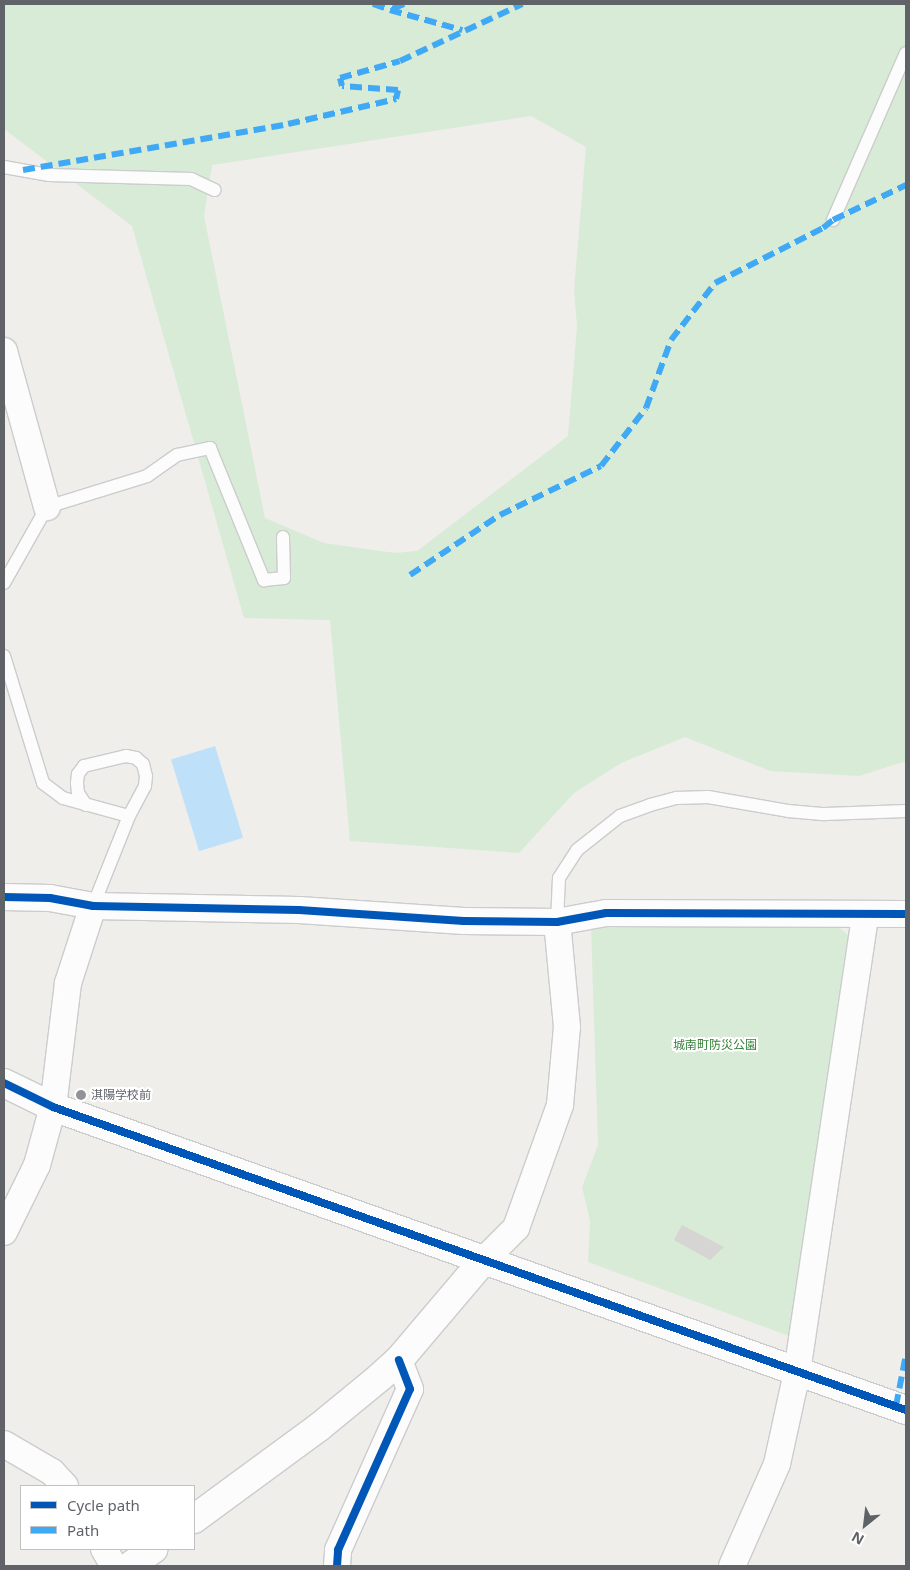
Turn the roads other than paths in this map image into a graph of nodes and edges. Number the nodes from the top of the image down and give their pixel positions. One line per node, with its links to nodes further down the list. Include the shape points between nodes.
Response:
1 (906, 53): 4 (lane)
2 (4, 167): 3 (lane, via 49,175 191,179)
3 (215, 190)
4 (833, 220)
5 (4, 351): 6 (street)
6 (47, 507): 7 (lane, via 146,476 177,455 210,448 264,580 284,578); 8 (lane)
7 (283, 537)
8 (4, 583)
9 (4, 656): 10 (lane, via 43,783 63,798)
10 (86, 804): 12 (lane); 12 (lane, via 78,792 77,783 78,774 84,766 126,756 136,758 143,764 146,776 141,795)
11 (906, 811): 17 (lane, via 825,814 708,797 677,798 650,804 620,816 577,850 559,878)
12 (129, 816): 14 (lane)
13 (4, 897): 14 (street, via 50,898)
14 (93, 906): 17 (street, via 299,910 464,921); 19 (street, via 68,983)
15 (906, 914): 16 (street)
16 (865, 915): 17 (street, via 606,913); 23 (street)
17 (557, 922): 21 (street, via 567,1028 560,1106 516,1228)
18 (4, 1083): 19 (street)
19 (53, 1107): 20 (street, via 37,1165); 21 (street)
20 (4, 1232)
21 (483, 1261): 22 (street); 23 (street)
22 (399, 1360): 27 (street, via 318,1428); 32 (street, via 410,1389 338,1550)
23 (797, 1372): 24 (street); 33 (street, via 777,1464)
24 (906, 1410)
25 (4, 1444): 26 (street, via 52,1472)
26 (64, 1485)
27 (195, 1518)
28 (105, 1550): 30 (street)
29 (153, 1550): 31 (street)
30 (114, 1566)
31 (130, 1566)
32 (337, 1566)
33 (732, 1566)

